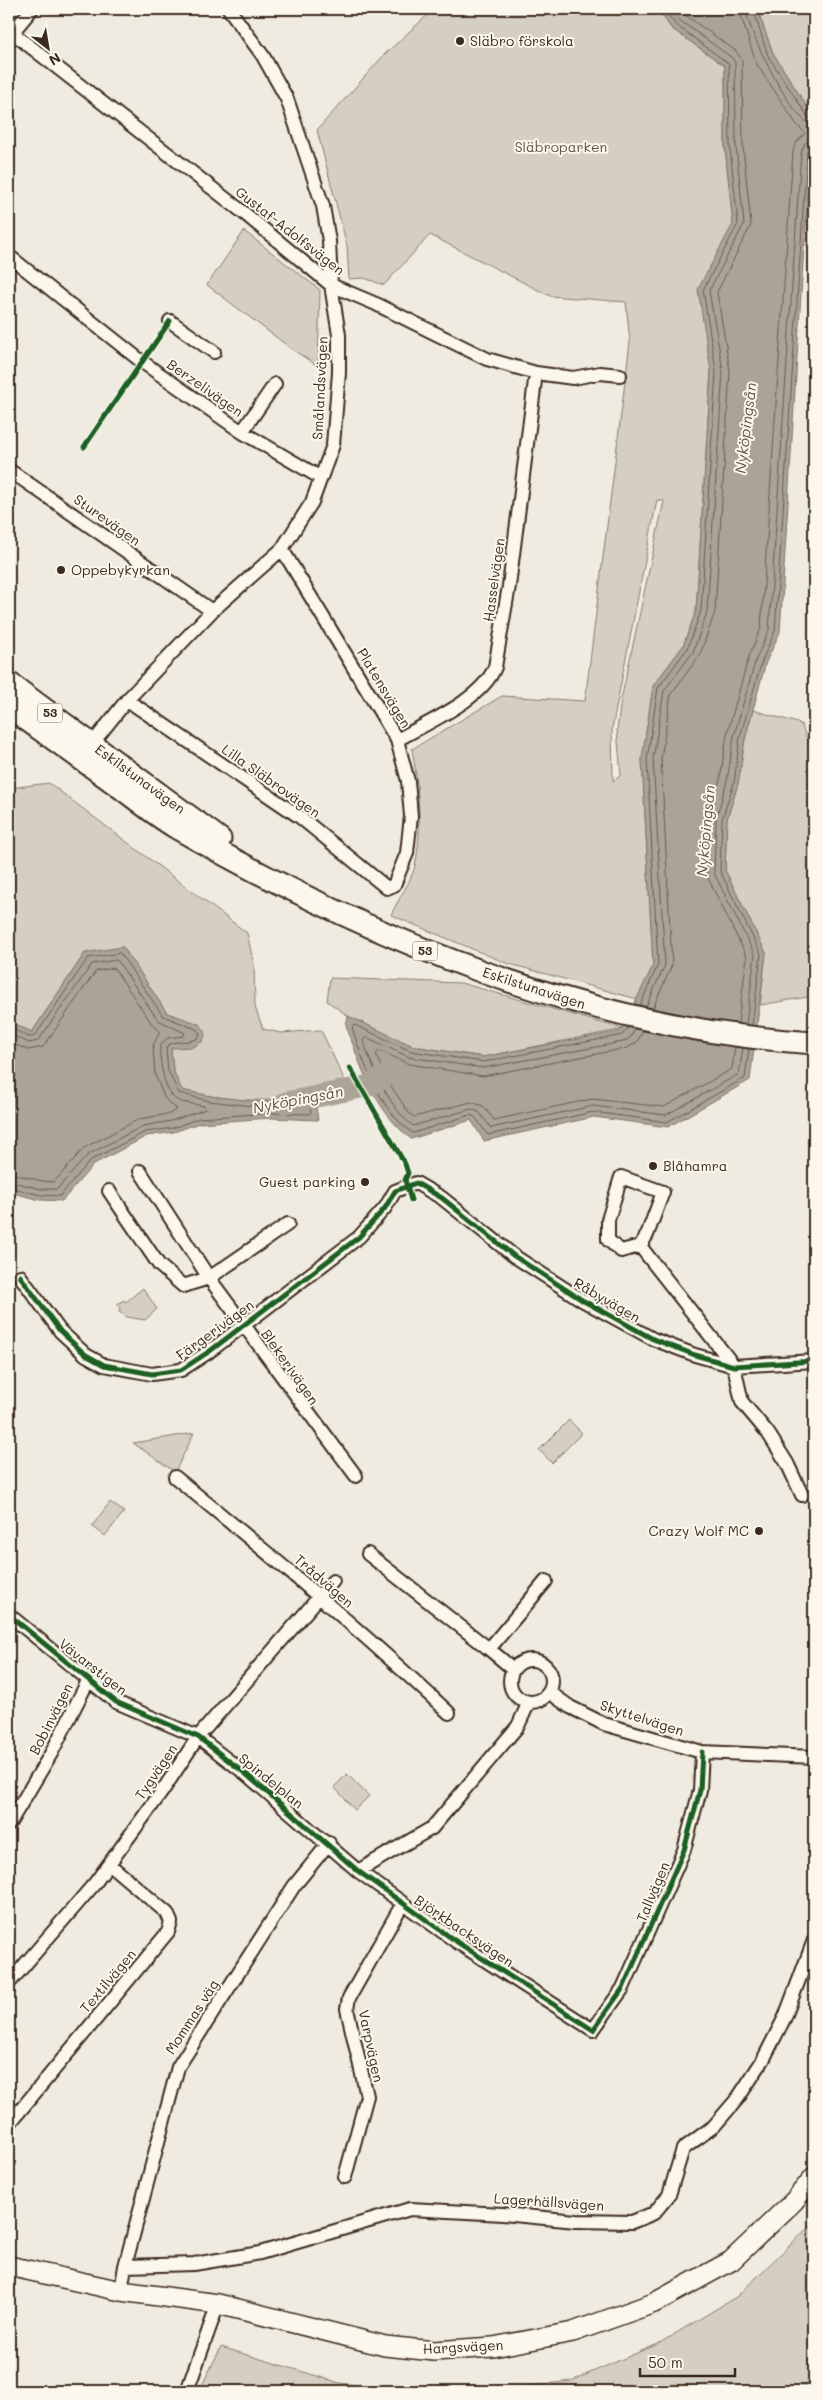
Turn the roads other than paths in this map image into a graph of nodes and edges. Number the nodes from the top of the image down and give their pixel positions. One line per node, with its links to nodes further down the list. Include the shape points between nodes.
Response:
1 (32, 9): 3 (street)
2 (229, 9): 5 (street, Smålandsvägen, via 262,56 287,100 323,206)
3 (10, 32): 5 (street, Gustaf-Adolfsvägen, via 244,213)
4 (9, 256): 11 (street, Berzelivägen, via 141,361)
5 (331, 285): 8 (street, Gustaf-Adolfsvägen, via 487,360); 13 (street, Smålandsvägen, via 339,335 339,373 333,445)
6 (170, 321): 7 (street)
7 (214, 352)
8 (536, 373): 9 (street, Gustaf-Adolfsvägen, via 573,378 600,373); 19 (street, Hasselvägen, via 509,586 495,667 483,687)
9 (620, 375)
10 (275, 384): 11 (street)
11 (242, 432): 13 (street, Berzelivägen)
12 (9, 470): 15 (street, Sturevägen)
13 (321, 478): 14 (street, Smålandsvägen, via 312,502)
14 (282, 549): 15 (street, Smålandsvägen); 19 (street, Platensvägen)
15 (212, 611): 17 (street, Smålandsvägen)
16 (9, 683): 20 (main road, Eskilstunavägen / 53)
17 (127, 700): 20 (street, Smålandsvägen); 21 (street, Lilla Släbrovägen, via 300,817 387,888)
18 (9, 707): 20 (main road, Eskilstunavägen / 53)
19 (397, 740): 21 (street, Platensvägen, via 408,781 411,816 407,853)
20 (86, 751): 22 (main road, Eskilstunavägen / 53, via 173,826 366,926 456,963 588,1006 654,1022)
21 (394, 885)
22 (814, 1043)
23 (140, 1171): 29 (street, Blekerivägen)
24 (416, 1183): 30 (street, Färgerivägen, via 395,1191 385,1208 359,1237); 32 (street, Råbyvägen, via 442,1198 514,1256 582,1300 653,1339)
25 (109, 1191): 29 (street, via 159,1265 183,1286)
26 (288, 1224): 29 (street)
27 (640, 1246): 27 (street, via 663,1192 621,1178 608,1220 608,1240 621,1251); 32 (street)
28 (20, 1276): 30 (street, Färgerivägen, via 60,1331 86,1355 104,1365 152,1374 181,1370)
29 (209, 1278): 30 (street, Blekerivägen)
30 (245, 1324): 33 (street, Blekerivägen)
31 (814, 1361): 32 (street, Råbyvägen)
32 (734, 1366): 35 (street, via 742,1402 787,1462)
33 (356, 1476)
34 (175, 1477): 39 (street, Trådvägen)
35 (802, 1495)
36 (368, 1554): 41 (street)
37 (333, 1581): 39 (street, Tygvägen)
38 (546, 1581): 41 (street)
39 (319, 1597): 46 (street, Trådvägen); 47 (street, Tygvägen)
40 (9, 1615): 43 (street, Vävarstigen)
41 (489, 1649): 42 (street)
42 (513, 1669): 44 (street, via 525,1660 539,1662 550,1671 552,1686); 45 (street, via 510,1680 513,1692)
43 (89, 1679): 47 (street, Vävarstigen, via 116,1702); 50 (street, Bobinvägen, via 52,1752)
44 (549, 1692): 45 (street, via 540,1700); 48 (street, Skyttelvägen, via 604,1724)
45 (529, 1702): 53 (street, via 518,1726 432,1828)
46 (449, 1713)
47 (198, 1737): 51 (street, Spindelplan); 52 (street, Tygvägen)
48 (702, 1752): 49 (street, Skyttelvägen); 57 (street, Tallvägen, via 700,1790 684,1850 623,1988)
49 (814, 1757)
50 (9, 1824)
51 (328, 1843): 53 (street, Björkbacksvägen); 62 (street, Mommas väg, via 294,1886 178,2067)
52 (109, 1864): 56 (street, Tygvägen); 58 (street, Textilvägen, via 167,1913 171,1922 168,1932)
53 (358, 1871): 54 (street, Björkbacksvägen)
54 (403, 1903): 57 (street, Björkbacksvägen); 59 (street, Varpvägen, via 349,1998 347,2009 367,2096)
55 (814, 1940): 62 (street, Lagerhällsvägen, via 785,2017 763,2060 738,2098 714,2126 683,2149 669,2195 654,2213 632,2222 614,2222 410,2209 260,2253 194,2264)
56 (9, 1983)
57 (593, 2030)
58 (9, 2124)
59 (345, 2177)
60 (814, 2177): 64 (street, Hargsvägen, via 794,2201 731,2261 654,2303 573,2332 493,2347 434,2351 385,2346)
61 (9, 2266): 63 (street, Hargsvägen)
62 (125, 2266): 63 (street, Mommas väg)
63 (121, 2291): 64 (street, Hargsvägen)
64 (218, 2304): 65 (street)
65 (187, 2391)

